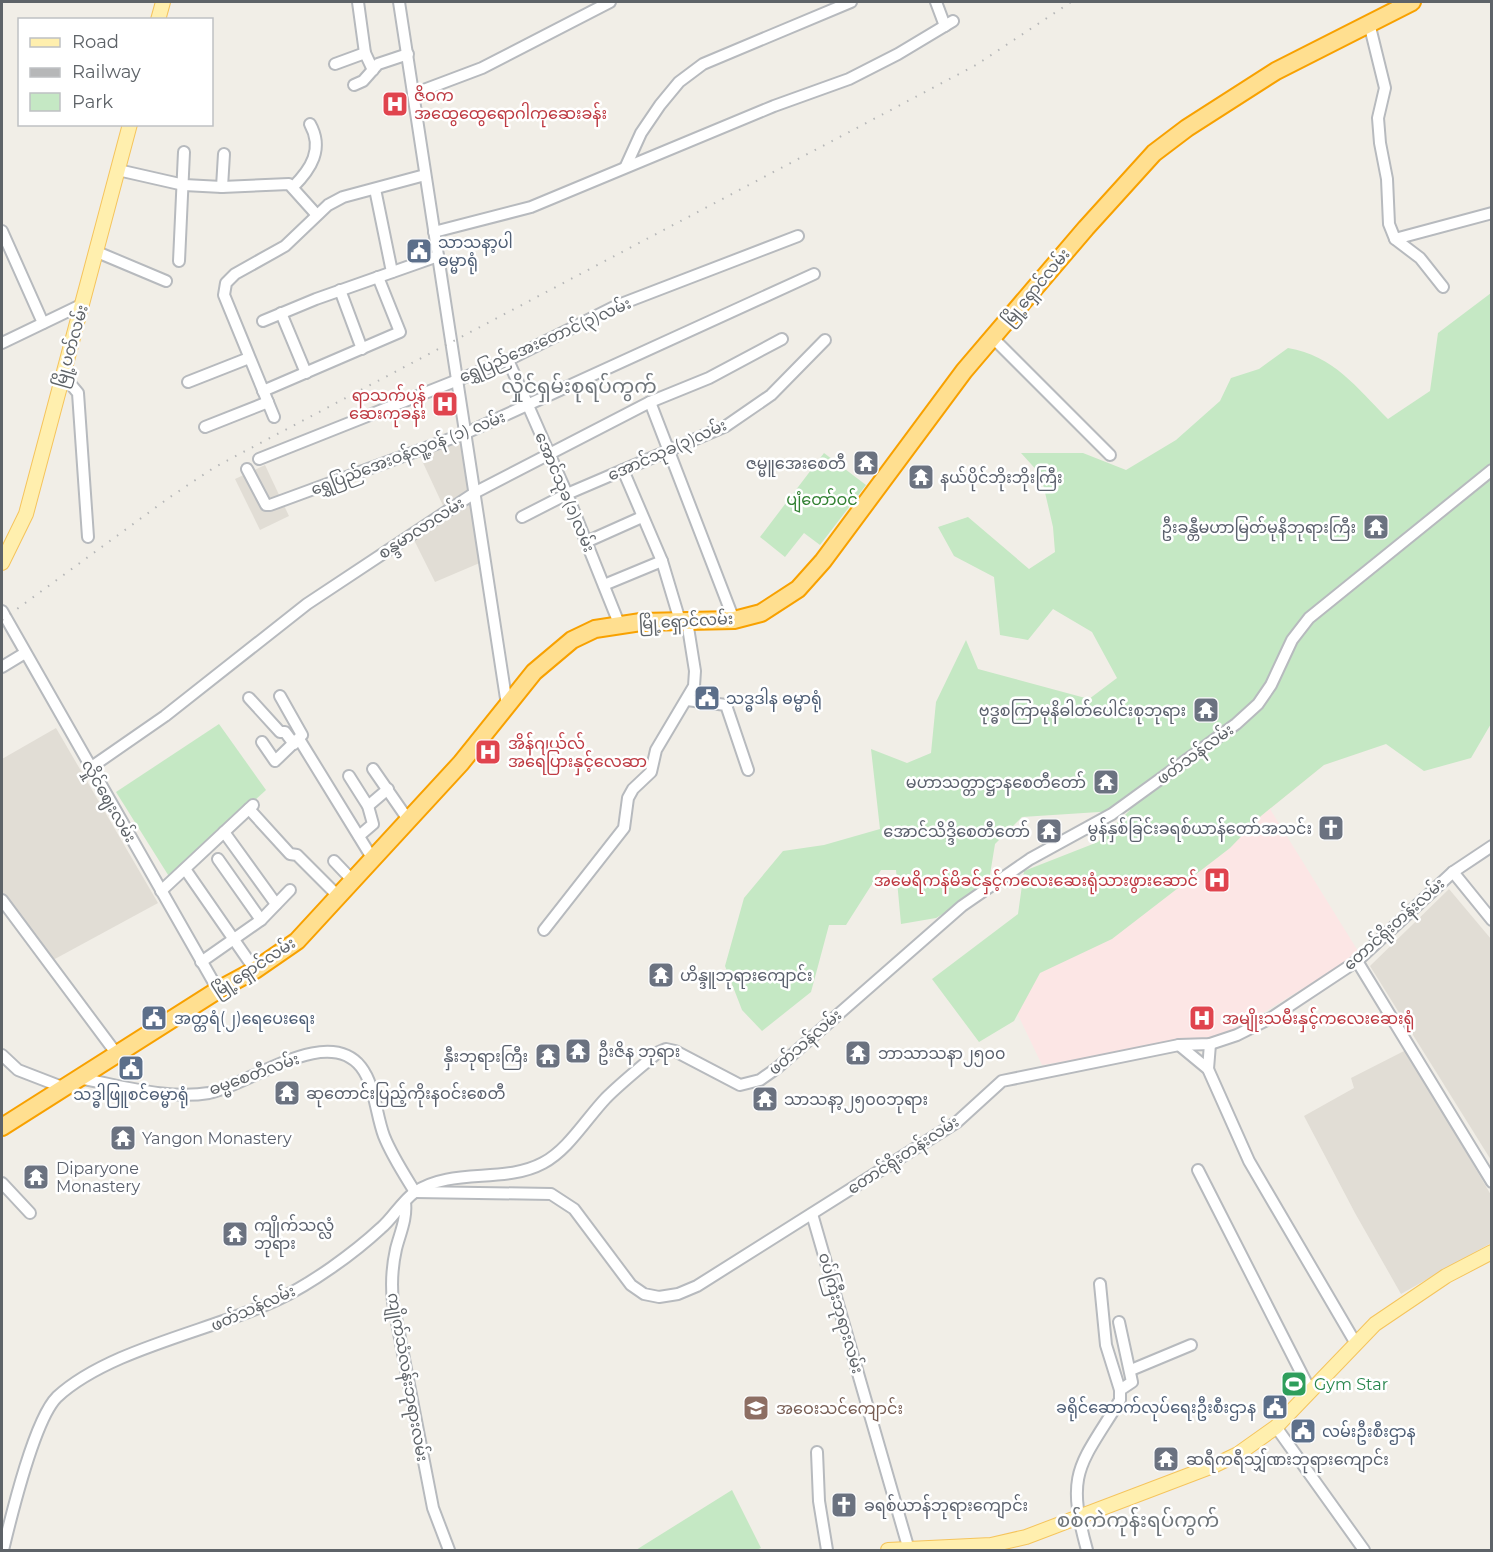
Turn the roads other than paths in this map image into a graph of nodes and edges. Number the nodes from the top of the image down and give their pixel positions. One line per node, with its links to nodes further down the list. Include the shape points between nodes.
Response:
1 (163, 2): 8 (main road)
2 (358, 2): 10 (street)
3 (399, 2): 11 (street)
4 (610, 2): 15 (street, via 482,68)
5 (851, 2): 20 (street, via 703,63 679,82 660,105)
6 (936, 2): 20 (street, via 949,24 898,54 849,79)
7 (1412, 2): 9 (highway, မြို့ရှောင်လမ်း)
8 (159, 18)
9 (1369, 23): 32 (street, via 1385,88 1378,118 1389,224); 46 (highway, မြို့ရှောင်လမ်း, via 1276,71 1154,153)
10 (365, 53): 12 (street); 13 (street)
11 (408, 54): 13 (street, via 378,63); 15 (street)
12 (335, 64)
13 (373, 70): 14 (street)
14 (354, 85)
15 (413, 94): 22 (street)
16 (310, 124): 25 (street, via 317,143 316,156)
17 (129, 126): 21 (main road, မြို့ပတ်လမ်း)
18 (184, 152): 23 (street)
19 (224, 154): 24 (street)
20 (626, 166): 30 (street, via 531,207)
21 (118, 170): 23 (street); 33 (main road, မြို့ပတ်လမ်း)
22 (425, 176): 26 (street); 30 (street)
23 (181, 184): 24 (street); 35 (street)
24 (222, 187): 25 (street, via 283,183)
25 (293, 187): 28 (street)
26 (375, 189): 28 (street, via 344,197); 36 (street)
27 (1491, 213): 32 (street)
28 (316, 214): 51 (street, via 285,246 226,283 224,295)
29 (2, 231): 45 (street)
30 (434, 232): 34 (street)
31 (798, 236): 52 (street, ရွှေပြည်အေးတောင်(၃)လမ်း, via 616,306)
32 (1395, 239): 40 (street, via 1420,258)
33 (97, 252): 39 (street); 42 (main road, မြို့ပတ်လမ်း)
34 (438, 256): 36 (street); 55 (street)
35 (178, 261)
36 (392, 272): 38 (street)
37 (814, 274): 60 (street, ရွှေပြည်အေးဝန်လူ့ဝန် (၁) လမ်း)
38 (378, 277): 41 (street); 50 (street, via 400,332)
39 (166, 281)
40 (1443, 287)
41 (340, 290): 43 (street); 50 (street)
42 (83, 304): 45 (street); 54 (main road, မြို့ပတ်လမ်း)
43 (281, 314): 44 (street); 53 (street)
44 (263, 321)
45 (43, 324): 49 (street)
46 (993, 338): 66 (street); 81 (highway, မြို့ရှောင်လမ်း, via 798,589 770,609)
47 (782, 339): 59 (street, စန္ဒမာလာလမ်း, via 709,378)
48 (825, 340): 64 (street, အောင်သုခ(၃)လမ်း, via 771,395 726,426)
49 (2, 343)
50 (362, 349): 53 (street)
51 (249, 358): 56 (street); 57 (street)
52 (508, 360): 55 (street, ရွှေပြည်အေးတောင်(၃)လမ်း); 60 (street, အောင်သုခ(၁)လမ်း)
53 (306, 373): 57 (street)
54 (63, 375): 75 (street, via 78,393); 78 (main road, မြို့ပတ်လမ်း, via 26,514)
55 (457, 380): 63 (street); 67 (street, ရွှေပြည်အေးတောင်(၃)လမ်း)
56 (188, 382)
57 (263, 391): 58 (street)
58 (268, 402): 61 (street); 62 (street)
59 (650, 402): 64 (street); 65 (street, စန္ဒမာလာလမ်း)
60 (528, 406): 63 (street, ရွှေပြည်အေးဝန်လူ့ဝန် (၁) လမ်း); 65 (street, အောင်သုခ(၁)လမ်း)
61 (274, 417)
62 (205, 427)
63 (466, 433): 68 (street, ရွှေပြည်အေးဝန်လူ့ဝန် (၁) လမ်း, via 270,505 266,505); 71 (street)
64 (668, 450): 69 (street, အောင်သုခ(၃)လမ်း); 81 (street)
65 (549, 453): 71 (street, စန္ဒမာလာလမ်း); 72 (street, အောင်သုခ(၁)လမ်း)
66 (1110, 454)
67 (258, 459)
68 (246, 469)
69 (623, 470): 72 (street, အောင်သုခ(၃)လမ်း); 74 (street)
70 (1491, 470): 132 (street, ဖတ်သန်လမ်း, via 1309,618 1292,640 1258,704 1242,719 1112,814 1030,859 962,906 760,1080 740,1085 666,1050 657,1053 607,1098 543,1163 506,1175 437,1182)
71 (476, 492): 89 (street); 92 (street, စန္ဒမာလာလမ်း, via 307,604 165,716)
72 (567, 494): 73 (street, အောင်သုခ(၃)လမ်း); 76 (street, အောင်သုခ(၁)လမ်း)
73 (522, 517)
74 (642, 517): 76 (street); 77 (street)
75 (88, 537)
76 (586, 542): 79 (street, အောင်သုခ(၁)လမ်း)
77 (662, 561): 79 (street); 82 (street)
78 (2, 563)
79 (604, 585): 83 (street, အောင်သုခ(၁)လမ်း)
80 (2, 611): 84 (street, လှိုင်ဈေးလမ်း)
81 (734, 620): 82 (highway, မြို့ရှောင်လမ်း)
82 (683, 621): 83 (highway, မြို့ရှောင်လမ်း); 88 (street, via 695,671 694,686)
83 (620, 626): 89 (highway, မြို့ရှောင်လမ်း, via 595,629 572,640 549,657)
84 (25, 653): 85 (street); 92 (street, လှိုင်ဈေးလမ်း)
85 (2, 667)
86 (280, 696): 90 (street, via 303,734)
87 (249, 698): 90 (street, via 280,732)
88 (687, 700): 94 (street, via 726,705); 115 (street, via 656,750 651,772 628,798 624,828)
89 (507, 705): 98 (highway, မြို့ရှောင်လမ်း)
90 (297, 741): 91 (street, via 275,761); 100 (street)
91 (262, 742)
92 (90, 768): 109 (street, လှိုင်ဈေးလမ်း)
93 (372, 769): 96 (street)
94 (748, 770)
95 (349, 776): 97 (street)
96 (388, 789): 97 (street); 98 (street)
97 (368, 806): 100 (street, via 373,824)
98 (409, 821): 104 (highway, မြို့ရှောင်လမ်း)
99 (224, 832): 105 (street); 110 (street, via 251,807 290,854 297,855); 112 (street)
100 (359, 836): 104 (street)
101 (1491, 846): 106 (street, တောင်ရိုးတန်းလမ်း)
102 (218, 859): 113 (street)
103 (334, 861): 107 (street)
104 (374, 861): 107 (highway, မြို့ရှောင်လမ်း)
105 (185, 869): 109 (street); 116 (street)
106 (1453, 872): 114 (street); 117 (street, တောင်ရိုးတန်းလမ်း)
107 (354, 882): 110 (highway, မြို့ရှောင်လမ်း)
108 (290, 890): 112 (street)
109 (161, 891): 118 (street, လှိုင်ဈေးလမ်း)
110 (339, 897): 119 (highway, မြို့ရှောင်လမ်း, via 297,941)
111 (2, 902): 123 (street)
112 (276, 904): 113 (street)
113 (261, 920): 116 (street)
114 (1491, 920)
115 (544, 930)
116 (233, 940): 118 (street); 119 (street)
117 (1357, 961): 121 (street, တောင်ရိုးတန်းလမ်း, via 1271,1018); 130 (street)
118 (201, 962): 120 (street, လှိုင်ဈေးလမ်း)
119 (255, 970): 120 (highway, မြို့ရှောင်လမ်း)
120 (219, 990): 123 (highway, မြို့ရှောင်လမ်း)
121 (1210, 1044): 122 (street, တောင်ရိုးတန်းလမ်း); 125 (street)
122 (1179, 1045): 125 (street); 135 (street, တောင်ရိုးတန်းလမ်း, via 1002,1081 957,1122)
123 (116, 1053): 126 (highway, မြို့ရှောင်လမ်း)
124 (2, 1055): 127 (street, via 18,1070)
125 (1208, 1069): 139 (street, via 1249,1161)
126 (78, 1078): 127 (highway, မြို့ရှောင်လမ်း); 132 (street, ဓမ္မစေတီလမ်း, via 160,1093 209,1092 320,1051 350,1056 361,1067 390,1149)
127 (62, 1087): 128 (highway, မြို့ရှောင်လမ်း)
128 (2, 1127)
129 (1198, 1170): 142 (street)
130 (1491, 1182)
131 (2, 1183): 134 (street)
132 (415, 1192): 133 (street, ဖတ်သန်လမ်း); 135 (street, တောင်ရိုးတန်းလမ်း, via 551,1194 574,1209 631,1285 644,1294 659,1297 697,1286)
133 (405, 1202): 149 (street, ဖတ်သန်လမ်း, via 359,1246 280,1299 104,1367 57,1397 19,1485); 151 (street, ကျိုက်သံလန်းဘုရားလမ်း, via 405,1220 391,1283 393,1302 433,1508)
134 (30, 1213)
135 (812, 1214): 148 (street, ဝပ်ကြီးဘုရားလမ်း)
136 (1491, 1252): 139 (main road, via 1419,1294)
137 (1100, 1284): 143 (street, via 1106,1345)
138 (1119, 1322): 141 (street)
139 (1355, 1342): 142 (main road)
140 (1191, 1345): 141 (street)
141 (1131, 1370): 143 (street, via 1132,1382)
142 (1310, 1390): 144 (main road)
143 (1120, 1395): 146 (street, via 1078,1470)
144 (1276, 1427): 146 (main road, via 1213,1466); 155 (street)
145 (817, 1452): 152 (street)
146 (1078, 1517): 148 (main road, via 1026,1538 991,1545); 154 (street)
147 (435, 1540): 150 (street)
148 (909, 1550): 153 (main road)
149 (3, 1551)
150 (442, 1551)
151 (448, 1551)
152 (827, 1551)
153 (888, 1551)
154 (1087, 1551)
155 (1364, 1551)

